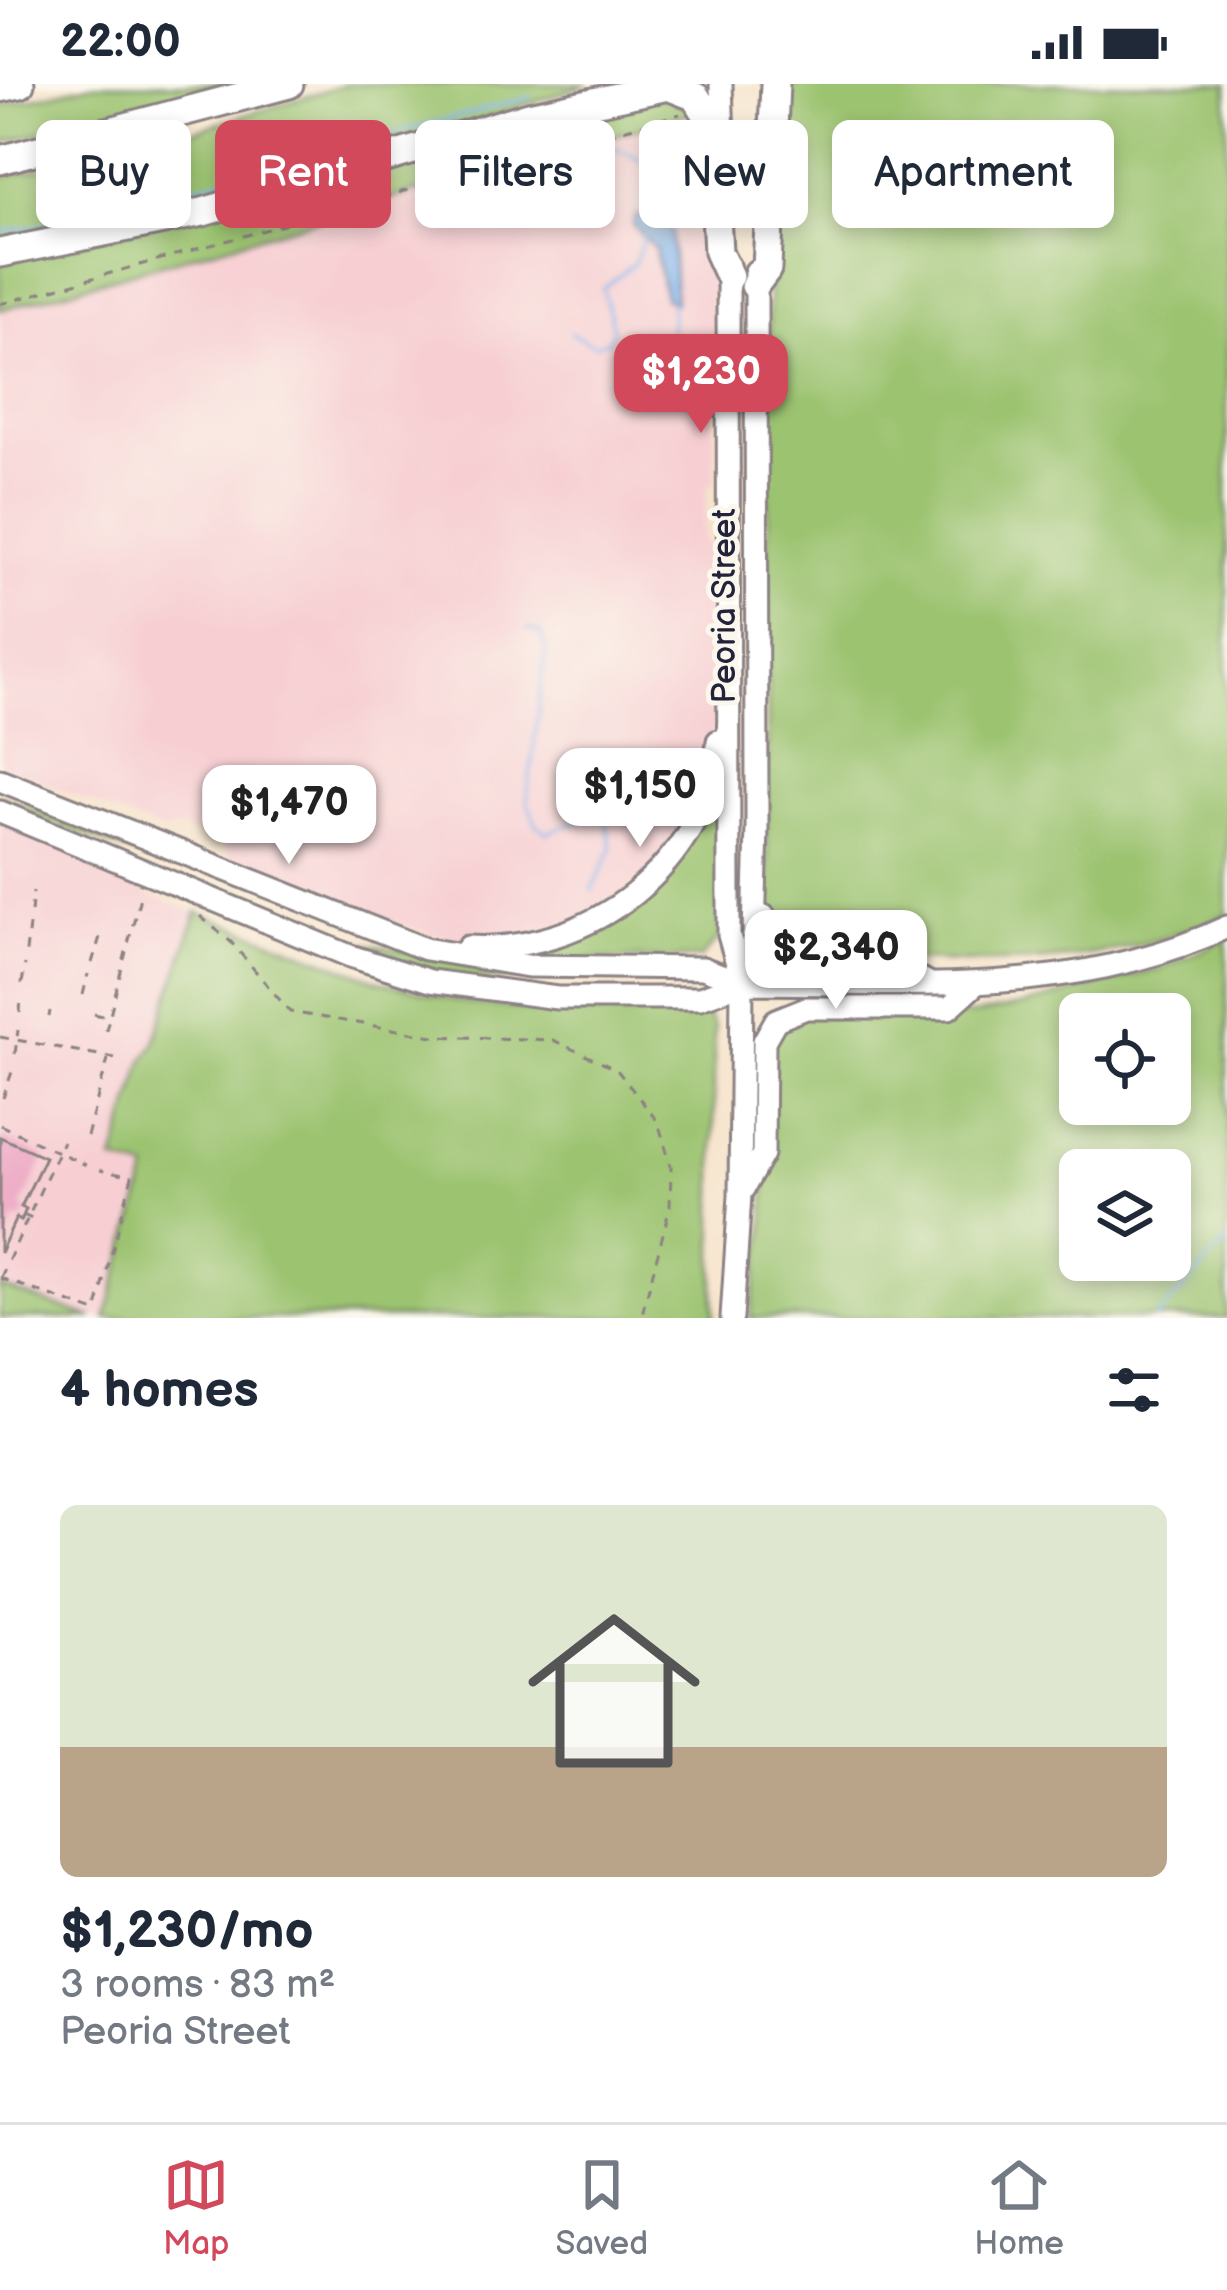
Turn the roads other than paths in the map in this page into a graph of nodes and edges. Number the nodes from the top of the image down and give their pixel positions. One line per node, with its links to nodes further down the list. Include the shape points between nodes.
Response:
1 (20, 84): 7 (highway)
2 (289, 84): 9 (highway)
3 (619, 84): 8 (highway)
4 (721, 84): 11 (main road, Peoria Street)
5 (764, 84): 11 (main road, Peoria Street)
6 (775, 84): 11 (highway, via 767,268)
7 (0, 88)
8 (529, 116): 10 (highway, via 275,192); 11 (highway, via 654,86 696,98 712,126 718,252)
9 (0, 160)
10 (0, 253)
11 (742, 280): 12 (main road, Peoria Street); 15 (main road, Peoria Street)
12 (729, 635): 17 (main road, via 720,656 712,780 694,823 658,872 605,914 562,935 510,947); 18 (main road, Peoria Street, via 729,935)
13 (0, 780): 17 (main road)
14 (0, 812): 18 (main road, via 430,981 557,998 700,998)
15 (758, 826): 18 (main road, Peoria Street, via 754,934); 19 (main road, via 764,931 777,952 805,962 893,964)
16 (1227, 927): 20 (main road, via 1118,967)
17 (425, 949): 18 (main road, via 528,966 703,968)
18 (742, 983): 19 (main road); 21 (main road, Peoria Street)
19 (931, 983): 20 (main road)
20 (977, 983): 21 (main road, via 949,1008 806,1008 776,1020 764,1041 763,1154)
21 (740, 1195): 22 (main road, Peoria Street)
22 (732, 1318)

